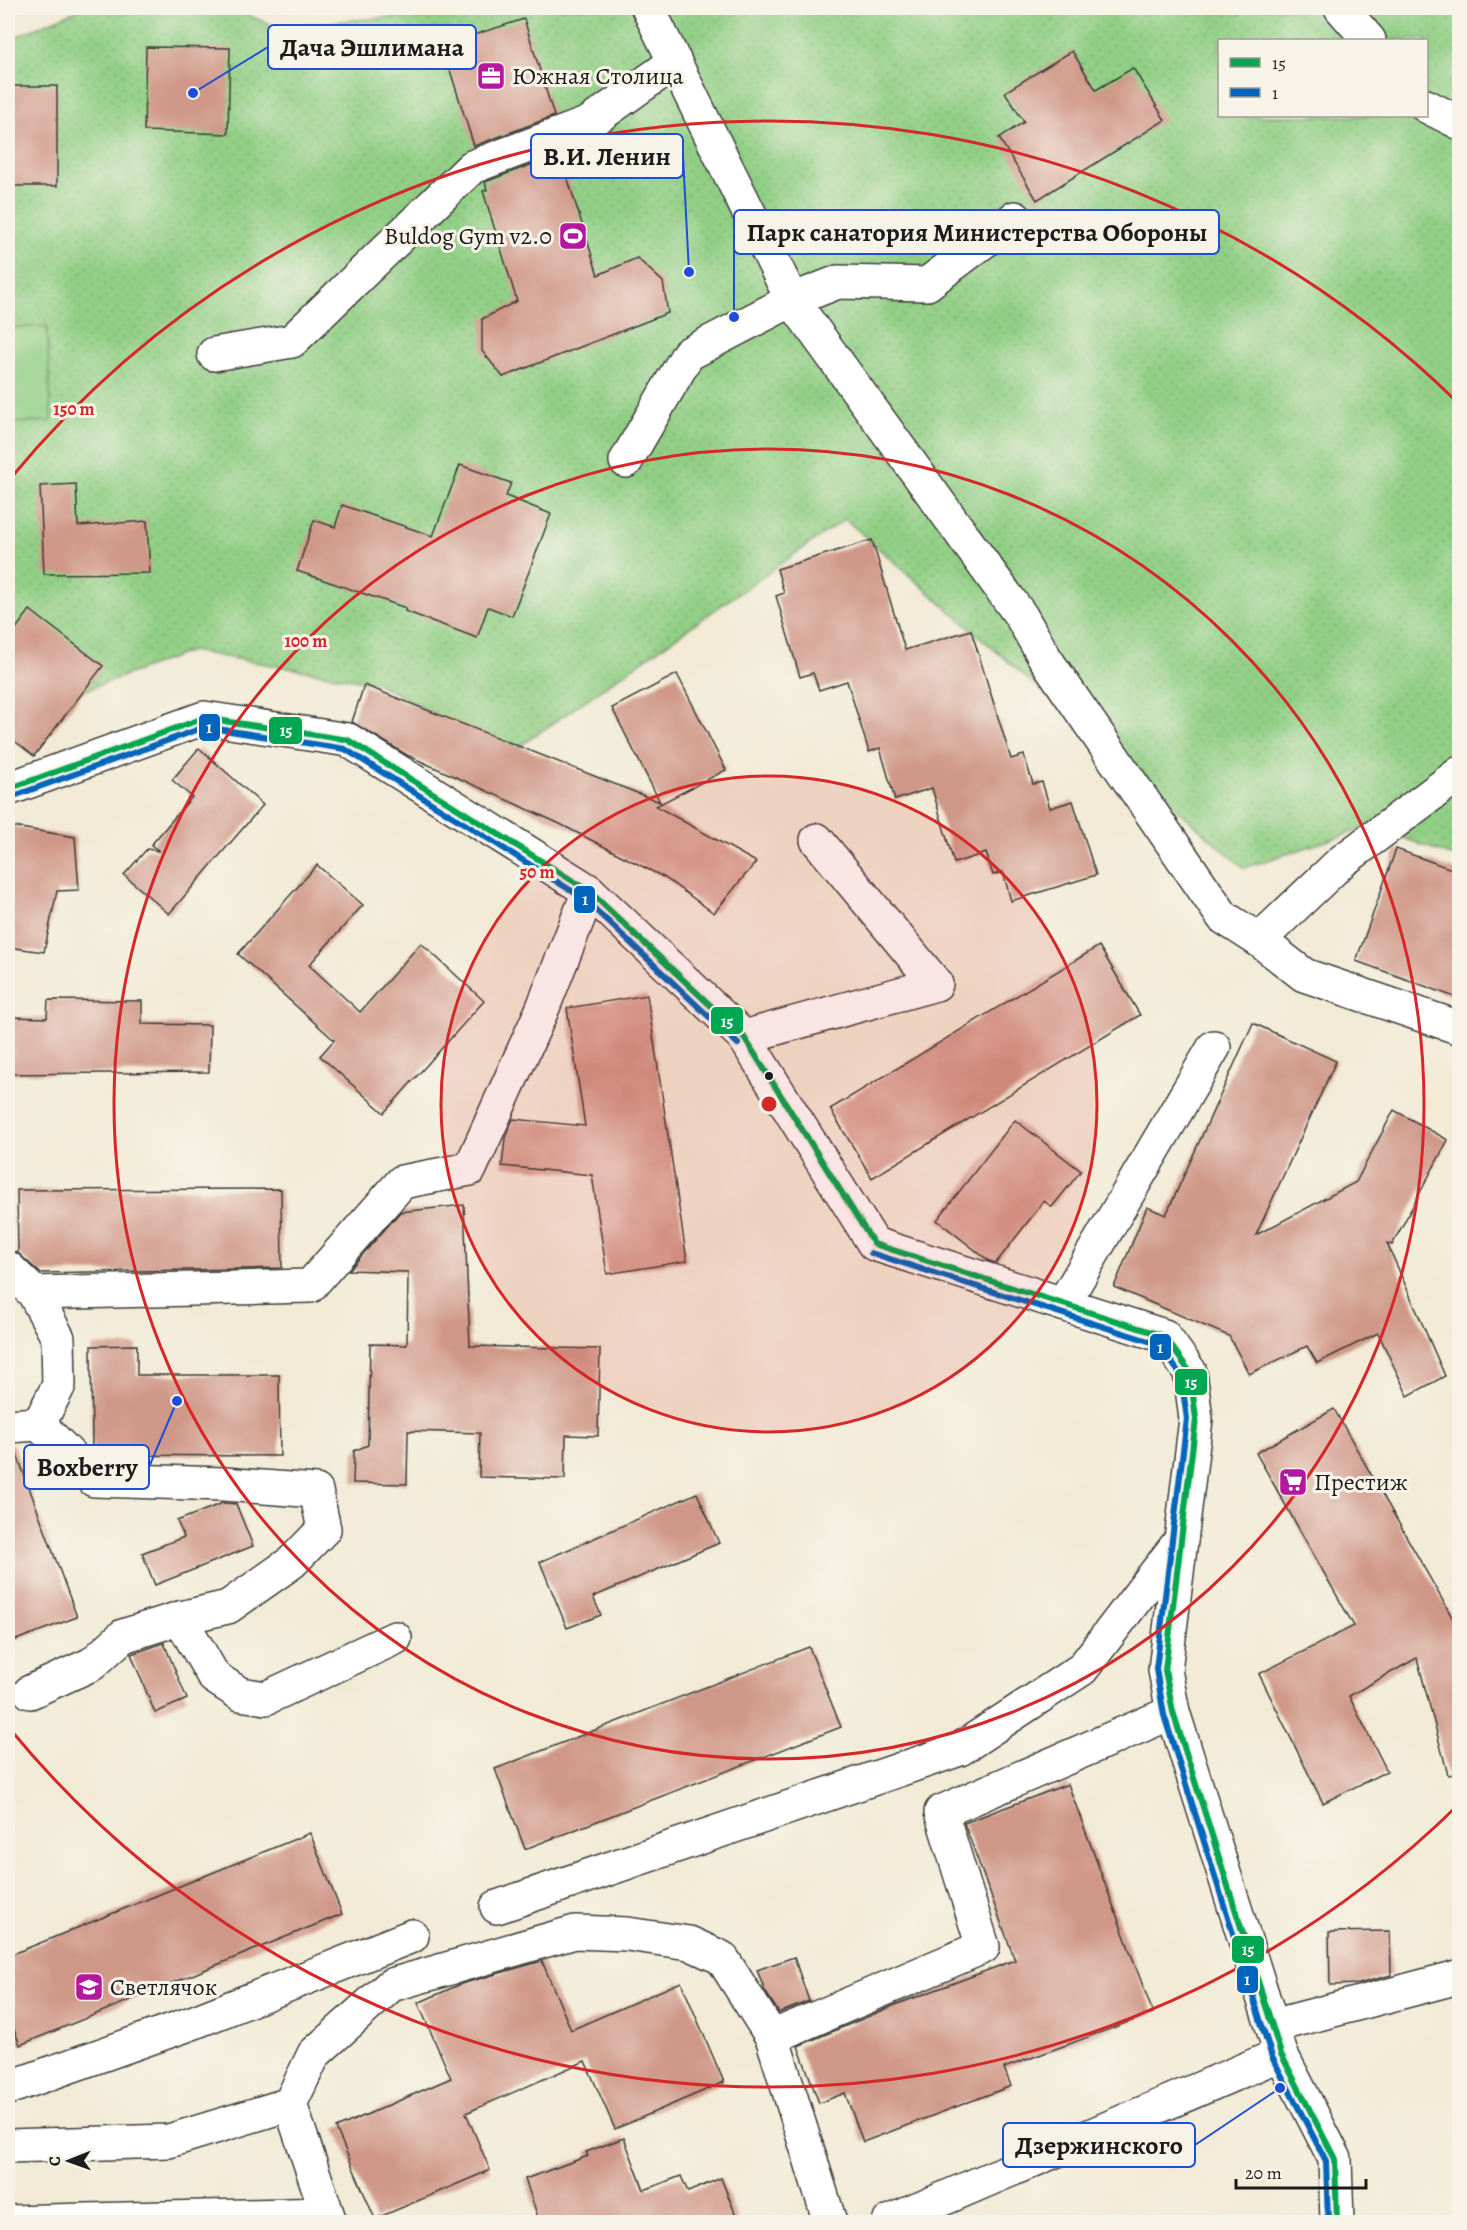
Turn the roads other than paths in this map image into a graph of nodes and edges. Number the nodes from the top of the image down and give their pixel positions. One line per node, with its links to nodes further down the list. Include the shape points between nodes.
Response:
1 (648, 8): 4 (street)
2 (1341, 8): 3 (street)
3 (1368, 39)
4 (675, 62): 8 (street); 9 (street, via 589,123 472,167 292,341)
5 (1428, 107): 6 (street)
6 (1460, 123)
7 (1015, 218): 8 (street, via 927,284 838,282)
8 (792, 300): 10 (street, via 688,354); 15 (street, via 1021,616 1045,658 1223,917)
9 (214, 354)
10 (626, 461)
11 (1460, 773): 15 (street, via 1341,862)
12 (8, 789): 14 (street, via 204,717 348,740)
13 (817, 840): 17 (street, via 936,984)
14 (589, 891): 17 (street); 20 (street, via 542,1010 470,1169 402,1182 309,1286)
15 (1259, 940): 16 (street, via 1304,975)
16 (1460, 1028)
17 (744, 1037): 21 (street, via 874,1244)
18 (1214, 1047): 21 (street)
19 (8, 1268): 20 (street)
20 (34, 1293): 22 (street, via 58,1338 59,1385)
21 (1063, 1304): 23 (street, via 1164,1336 1190,1372 1196,1419)
22 (23, 1425): 24 (street, via 94,1480 316,1491 324,1529 292,1562 228,1607)
23 (1182, 1539): 27 (street, via 1165,1670); 28 (street, via 1082,1669 960,1749)
24 (180, 1618): 25 (street, via 214,1677 240,1694 266,1698); 26 (street, via 123,1636 92,1664)
25 (395, 1638)
26 (30, 1692)
27 (1173, 1712): 31 (street, via 941,1812 984,1947); 32 (street)
28 (497, 1907)
29 (412, 1936): 33 (street, via 192,2023)
30 (1458, 1977): 32 (street)
31 (772, 2037): 34 (street, via 722,1958 689,1943 627,1934 575,1932 391,1985 314,2054); 38 (street)
32 (1277, 2040): 39 (street); 40 (street, via 1335,2159)
33 (8, 2088)
34 (290, 2104): 35 (street, via 169,2141); 36 (street)
35 (8, 2146)
36 (329, 2218): 37 (street)
37 (8, 2222)
38 (830, 2223)
39 (889, 2223)
40 (1337, 2223)

